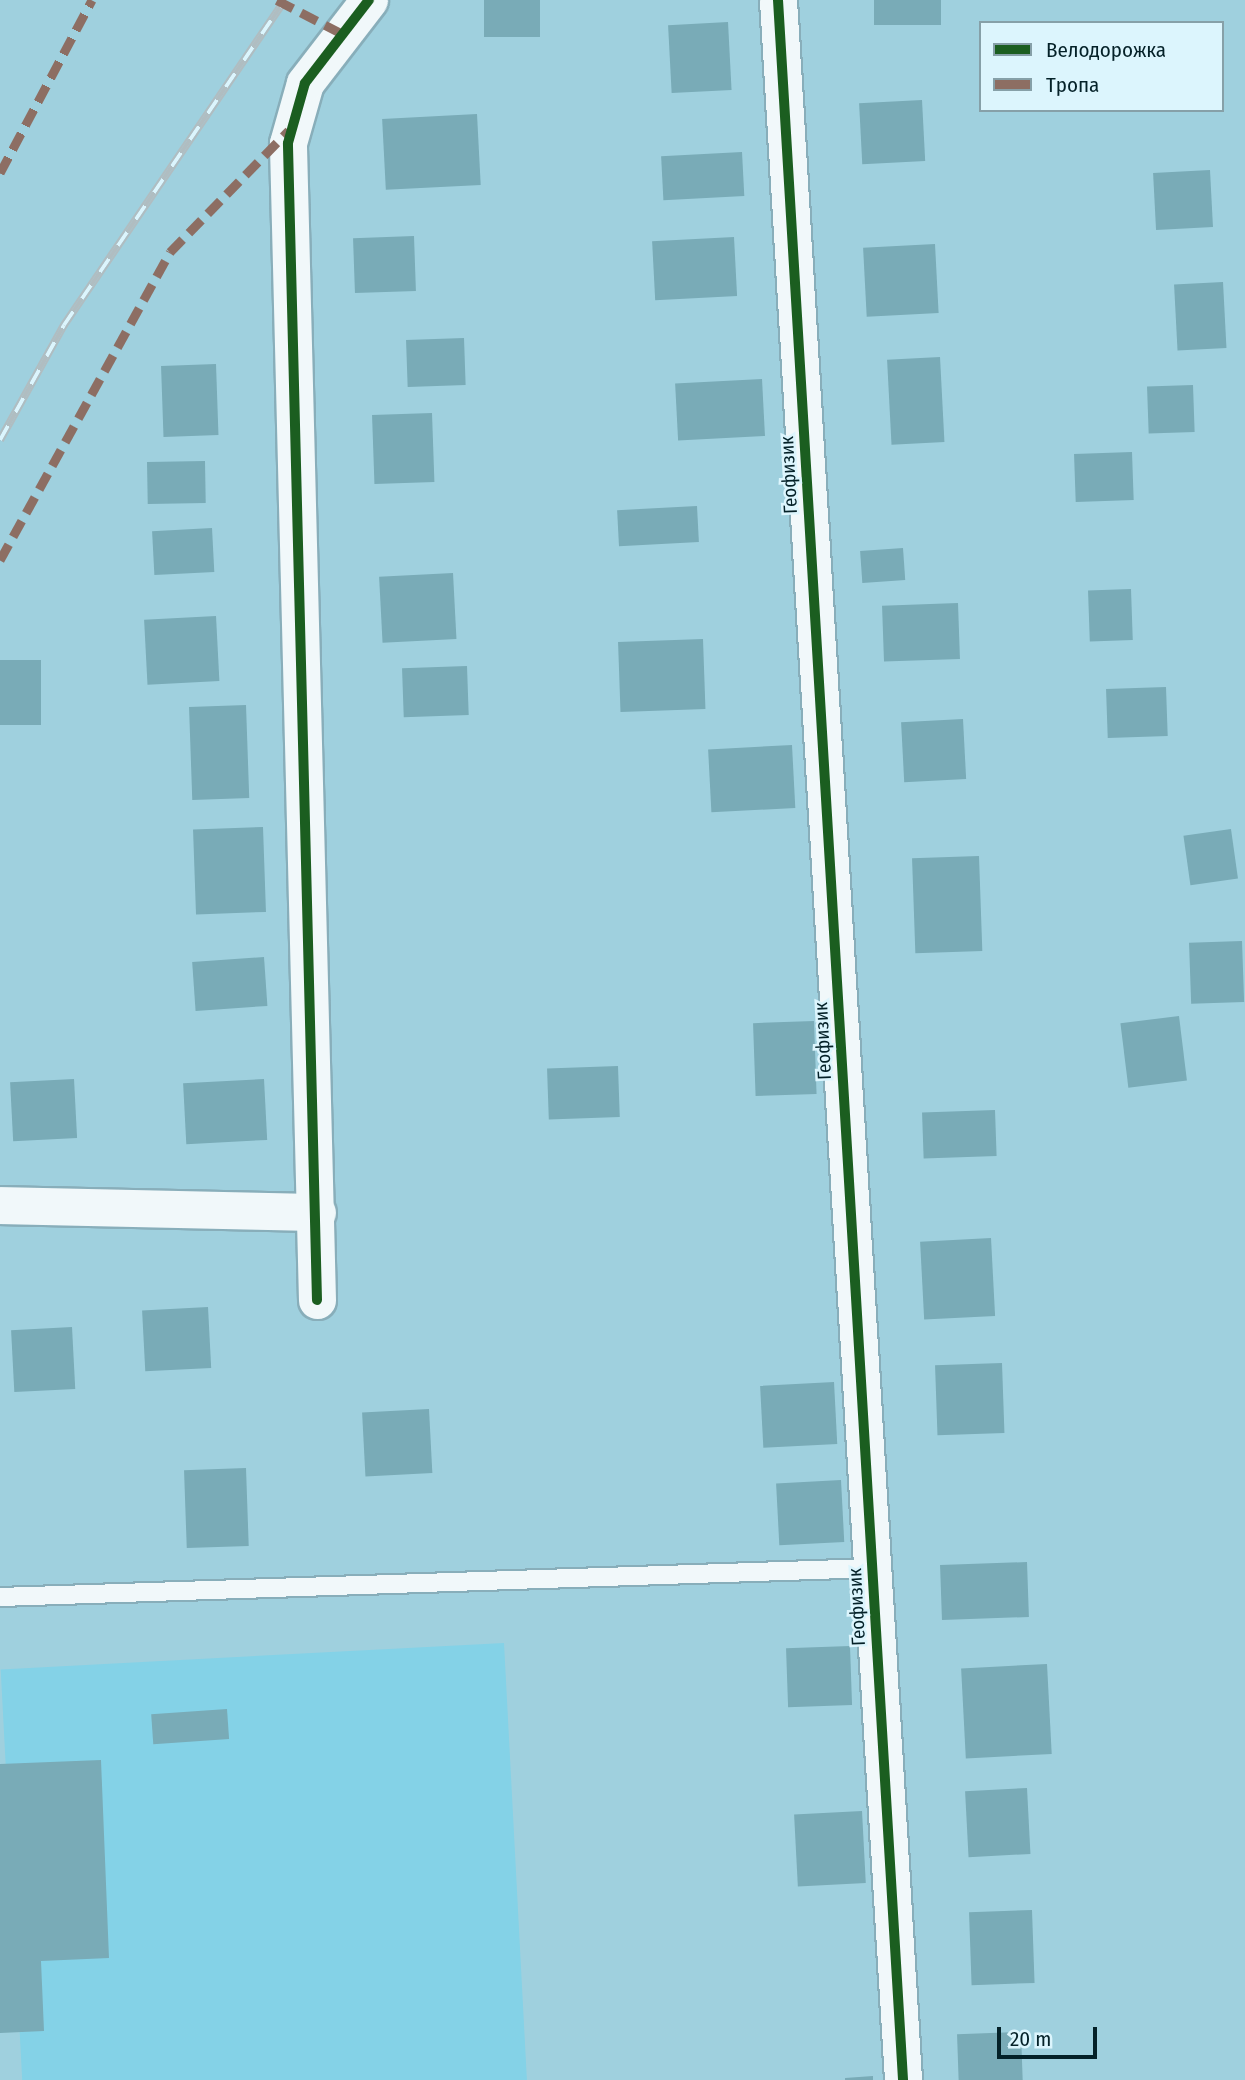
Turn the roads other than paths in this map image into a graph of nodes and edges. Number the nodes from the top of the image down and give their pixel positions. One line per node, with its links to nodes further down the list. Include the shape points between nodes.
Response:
1 (369, 0): 4 (street, via 305,83 288,143)
2 (778, 0): 6 (street, Геофизик)
3 (0, 1205): 4 (street)
4 (317, 1212): 5 (street)
5 (317, 1300)
6 (872, 1568): 7 (lane); 8 (street, Геофизик)
7 (0, 1597)
8 (903, 2080)

